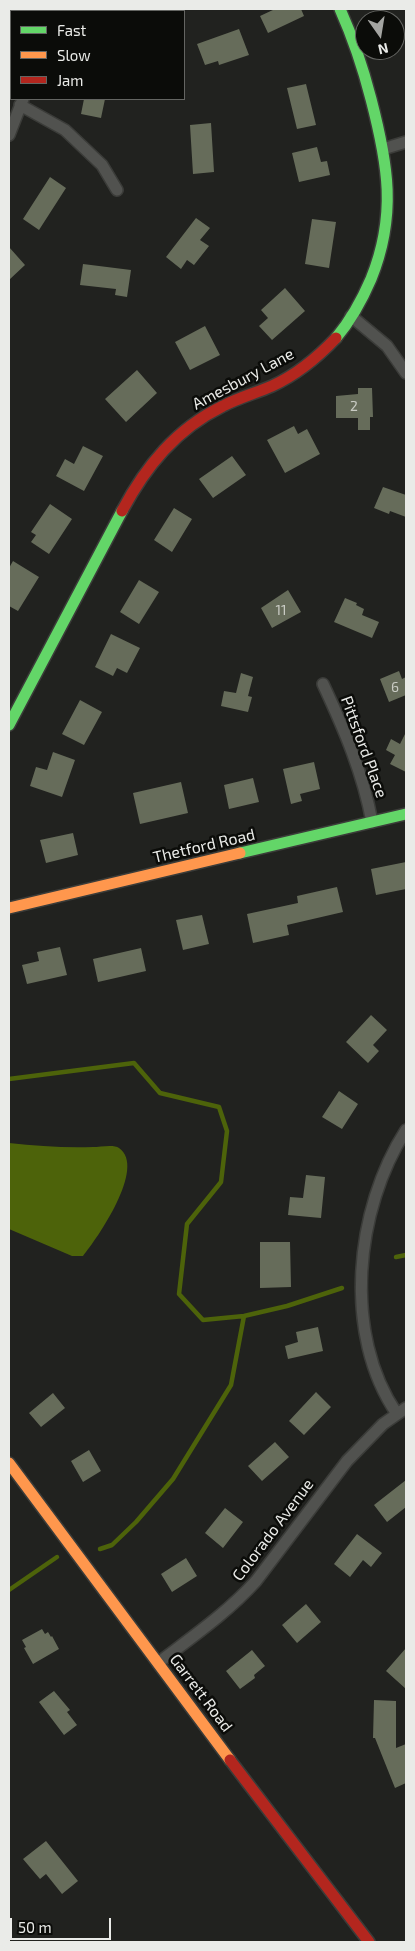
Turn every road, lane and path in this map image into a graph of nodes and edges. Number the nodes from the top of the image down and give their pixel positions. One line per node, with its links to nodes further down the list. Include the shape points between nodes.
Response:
1 (340, 9): 5 (street, Amesbury Lane, via 360,59)
2 (22, 102): 3 (street); 6 (street, via 65,130 102,165)
3 (9, 135)
4 (406, 142): 5 (street)
5 (383, 149): 7 (street, Amesbury Lane, via 387,193 383,242 366,290)
6 (117, 190)
7 (351, 316): 8 (street, via 387,346); 10 (street, Amesbury Lane, via 332,342 289,377 223,406 164,447 139,483)
8 (406, 373)
9 (324, 684): 12 (street, Pittsford Place, via 358,766)
10 (9, 726)
11 (406, 814): 12 (street, Thetford Road)
12 (372, 822): 13 (street, Thetford Road)
13 (9, 908)
14 (406, 1130): 15 (street, via 374,1195 361,1269 363,1310 373,1361 388,1400)
15 (402, 1411): 17 (street, Colorado Avenue, via 366,1440 347,1461 242,1597)
16 (9, 1463): 17 (street, Garrett Road)
17 (158, 1662): 18 (street, Garrett Road)
18 (369, 1942)

